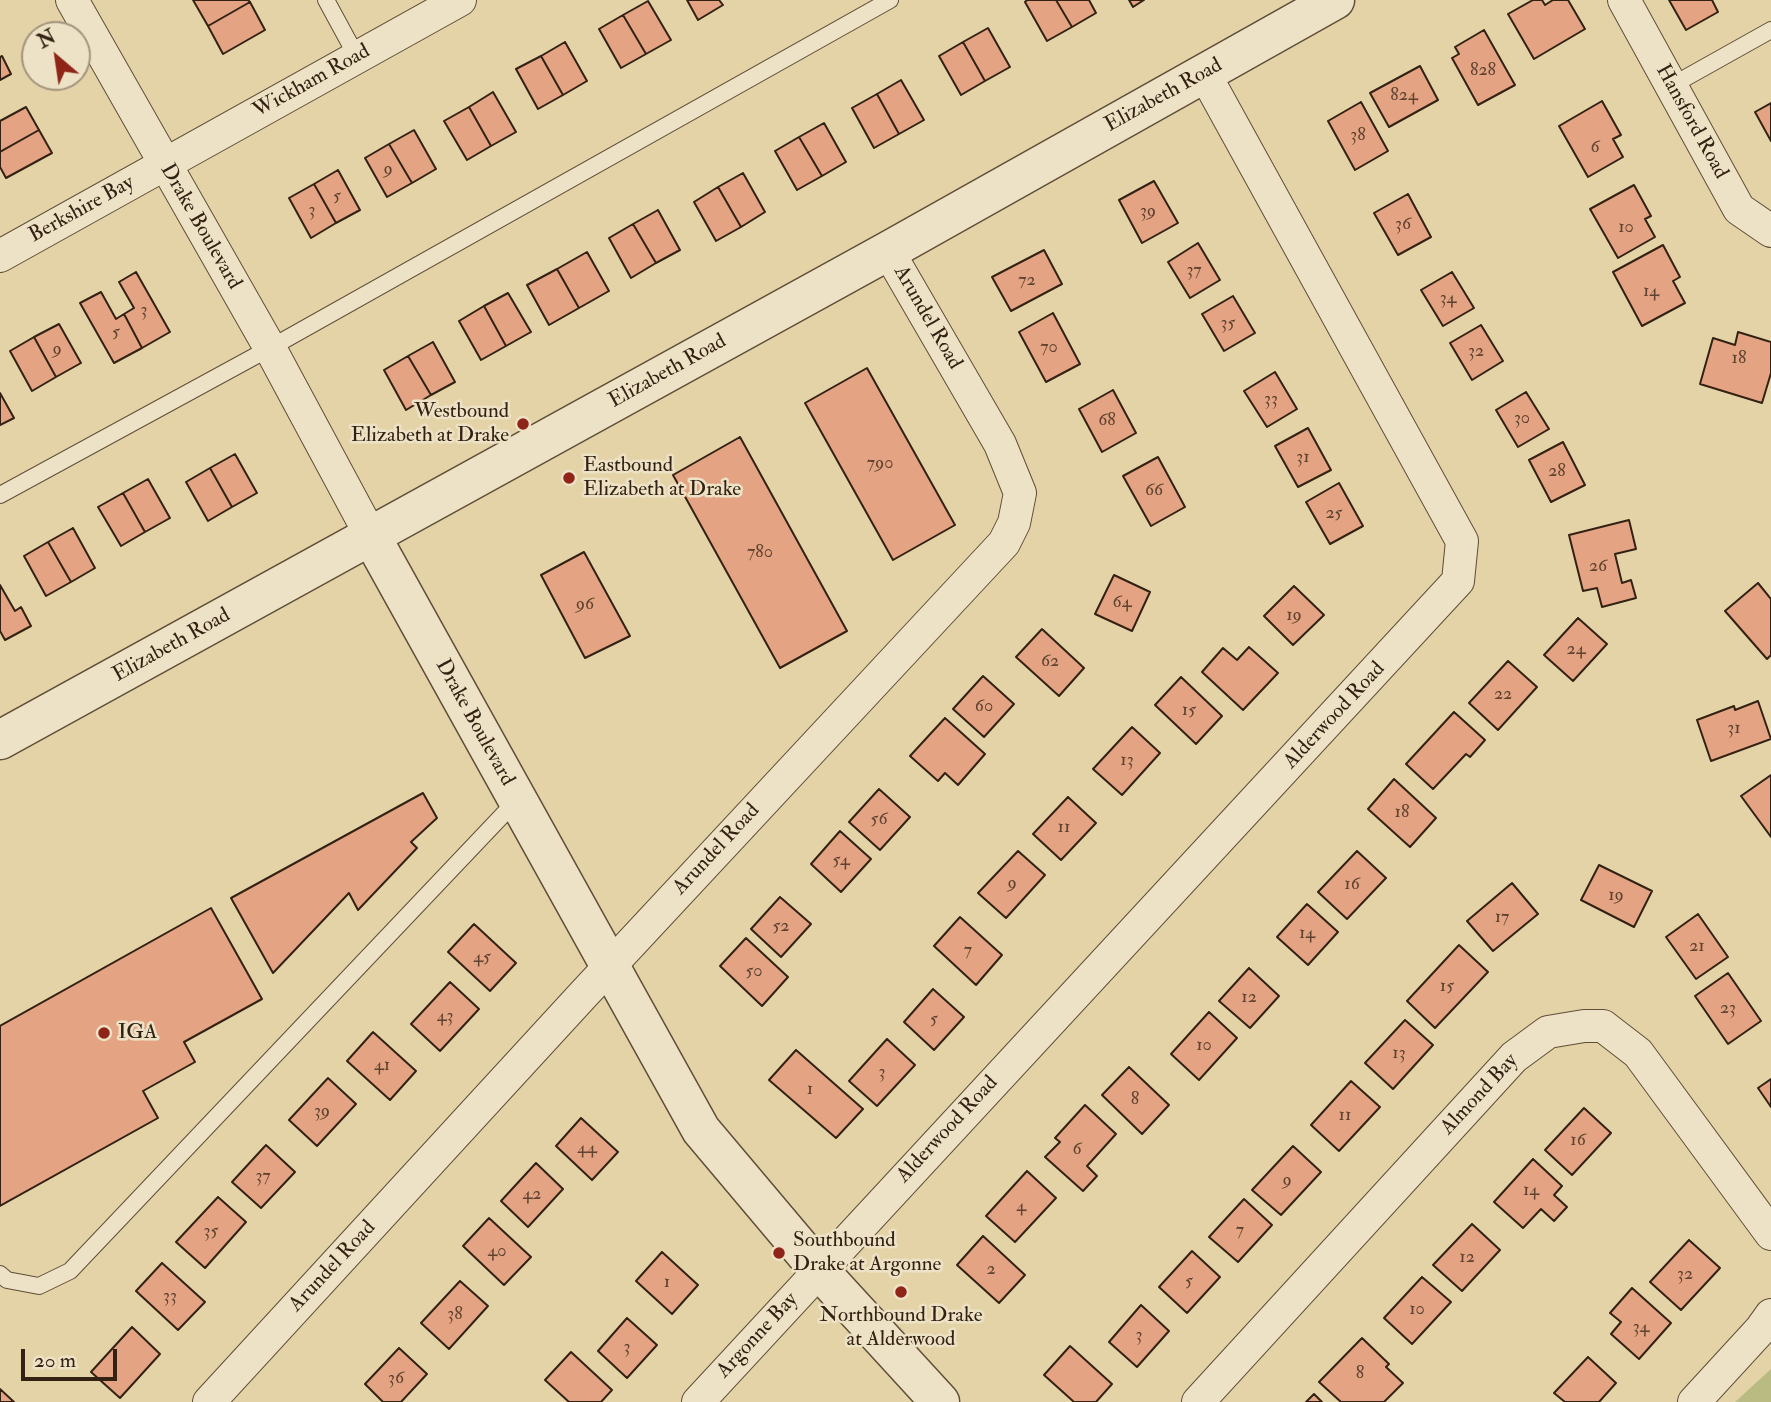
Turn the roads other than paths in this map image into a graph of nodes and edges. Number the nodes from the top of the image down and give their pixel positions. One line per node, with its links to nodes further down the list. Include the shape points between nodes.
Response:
1 (72, 0): 11 (street, Drake Boulevard)
2 (326, 0): 8 (lane)
3 (460, 0): 8 (street, Wickham Road)
4 (890, 0): 15 (lane)
5 (1335, 0): 9 (street, Elizabeth Road)
6 (1624, 0): 10 (street, Hansford Road)
7 (1771, 30): 10 (lane)
8 (357, 57): 11 (street, Wickham Road)
9 (1204, 73): 13 (street, Elizabeth Road); 22 (street, Alderwood Road, via 1462,541 1458,581)
10 (1671, 86): 12 (street, Hansford Road, via 1739,209)
11 (164, 164): 14 (street, Berkshire Bay); 15 (street, Drake Boulevard)
12 (1771, 231)
13 (888, 251): 17 (street, Elizabeth Road); 20 (street, Arundel Road, via 1000,444 1020,493 1014,523 1004,543)
14 (0, 256)
15 (270, 348): 16 (lane); 17 (street, Drake Boulevard)
16 (0, 495)
17 (371, 536): 18 (street, Elizabeth Road); 19 (street, Drake Boulevard)
18 (0, 740)
19 (518, 800): 20 (street, Drake Boulevard); 23 (lane, via 70,1271 38,1286 6,1280)
20 (611, 964): 22 (street, Drake Boulevard, via 701,1130); 25 (street, Arundel Road)
21 (1771, 1234): 28 (street, Almond Bay, via 1638,1053 1603,1026 1548,1032 1514,1057)
22 (819, 1270): 26 (street, Argonne Bay); 27 (street, Drake Boulevard)
23 (0, 1274)
24 (1771, 1315): 29 (street)
25 (209, 1402)
26 (698, 1402)
27 (940, 1402)
28 (1198, 1402)
29 (1694, 1402)

